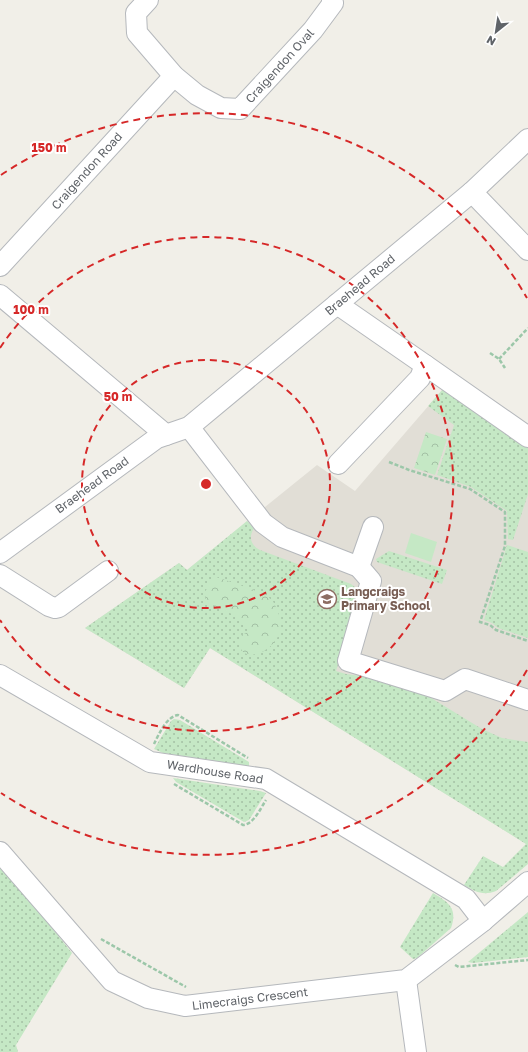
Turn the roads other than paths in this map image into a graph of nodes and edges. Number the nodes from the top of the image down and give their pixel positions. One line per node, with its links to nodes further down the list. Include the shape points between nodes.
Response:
1 (148, 0): 3 (street, Craigendon Oval, via 136,13 137,33)
2 (332, 0): 3 (street, Craigendon Oval, via 333,3 313,30 240,109 221,108 197,95)
3 (174, 76): 7 (street, Craigendon Road)
4 (528, 138): 5 (street, Braehead Road)
5 (472, 192): 6 (street); 9 (street, Braehead Road)
6 (528, 250)
7 (0, 266)
8 (2, 301): 12 (street)
9 (337, 304): 10 (street); 11 (street, Braehead Road)
10 (425, 365): 13 (street); 14 (street, via 420,378)
11 (189, 427): 12 (street, Braehead Road); 17 (street, via 263,523 282,537)
12 (166, 435): 16 (street, Braehead Road, via 157,438)
13 (528, 437)
14 (338, 464)
15 (377, 532): 17 (street)
16 (0, 553)
17 (359, 566): 21 (street, via 371,581 348,661 445,692 465,679)
18 (108, 571): 19 (street, via 55,608)
19 (0, 575)
20 (0, 675): 24 (street, Wardhouse Road, via 150,762 266,779 276,784 466,899)
21 (528, 700)
22 (0, 852): 25 (street, Limecraigs Crescent, via 112,981 148,998 185,1006)
23 (528, 882): 24 (street)
24 (483, 920): 25 (street)
25 (406, 980): 26 (street)
26 (416, 1052)

